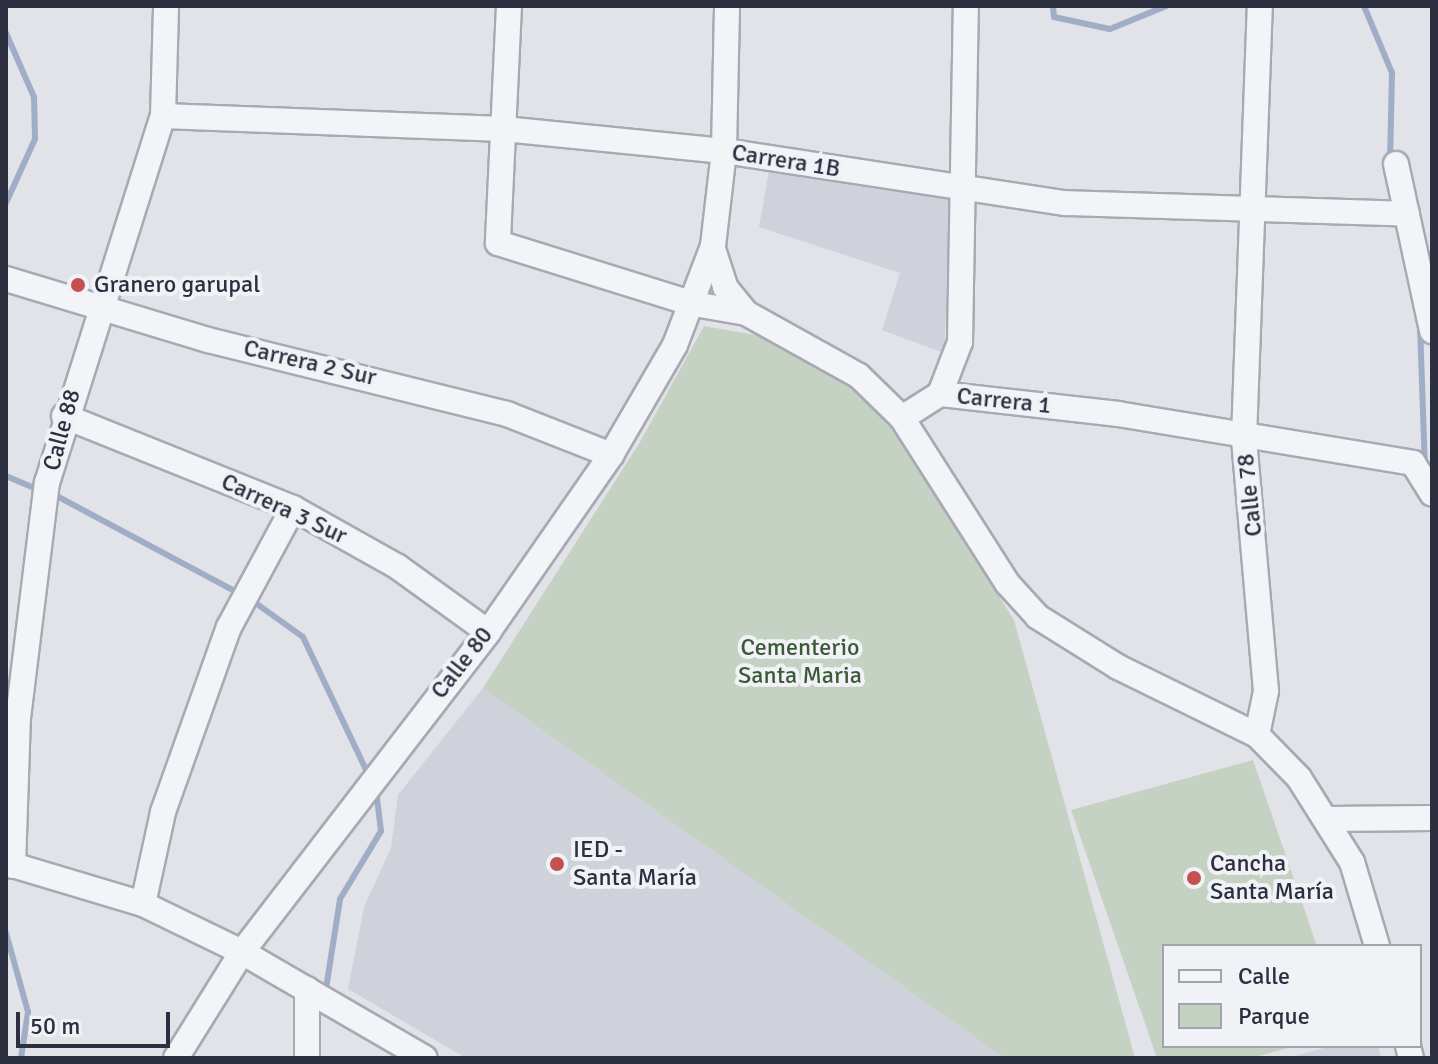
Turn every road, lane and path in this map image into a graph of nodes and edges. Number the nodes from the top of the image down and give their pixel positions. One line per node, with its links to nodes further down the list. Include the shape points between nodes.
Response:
1 (166, 6): 6 (street, Calle 88)
2 (509, 6): 7 (street)
3 (727, 6): 8 (street, Calle 80)
4 (966, 6): 10 (street)
5 (1260, 6): 11 (street, Calle 78)
6 (163, 116): 7 (street, Carrera 1B); 16 (street, Calle 88)
7 (504, 129): 8 (street, Carrera 1B); 15 (street, via 498,243)
8 (724, 151): 10 (street, Carrera 1B); 13 (street, Calle 80)
9 (1396, 164): 12 (street)
10 (964, 191): 11 (street, Carrera 1B); 19 (street, via 960,342)
11 (1253, 214): 12 (street, Carrera 1B); 22 (street, Calle 78)
12 (1400, 214): 18 (street)
13 (713, 246): 15 (street, Calle 80); 17 (street, Calle 80, via 725,287)
14 (6, 279): 16 (street, Carrera 2 Sur)
15 (694, 304): 17 (street); 23 (street, Calle 80)
16 (99, 308): 20 (street, Calle 88); 23 (street, Carrera 2 Sur, via 401,384)
17 (746, 313): 21 (street, via 859,376)
18 (1432, 331)
19 (940, 394): 21 (street, Carrera 1); 22 (street, Carrera 1)
20 (64, 416): 25 (street, Carrera 3 Sur); 30 (street, Calle 88, via 46,491 18,718)
21 (902, 418): 27 (street, via 1007,583 1038,617 1118,667)
22 (1244, 438): 24 (street, Carrera 1, via 1413,463); 27 (street, Calle 78, via 1264,644 1266,691)
23 (611, 455): 26 (street, Calle 80)
24 (1432, 494)
25 (293, 508): 26 (street, Carrera 3 Sur, via 398,567); 31 (street, via 245,597 163,812)
26 (488, 632): 33 (street, Calle 80)
27 (1257, 735): 29 (street)
28 (1432, 818): 29 (street)
29 (1327, 819): 32 (street, via 1352,862)
30 (10, 864): 31 (street)
31 (143, 904): 33 (street)
32 (1376, 944)
33 (242, 952): 34 (street); 35 (street, Calle 80)
34 (307, 989): 36 (street); 37 (street)
35 (176, 1058)
36 (307, 1058)
37 (425, 1058)

